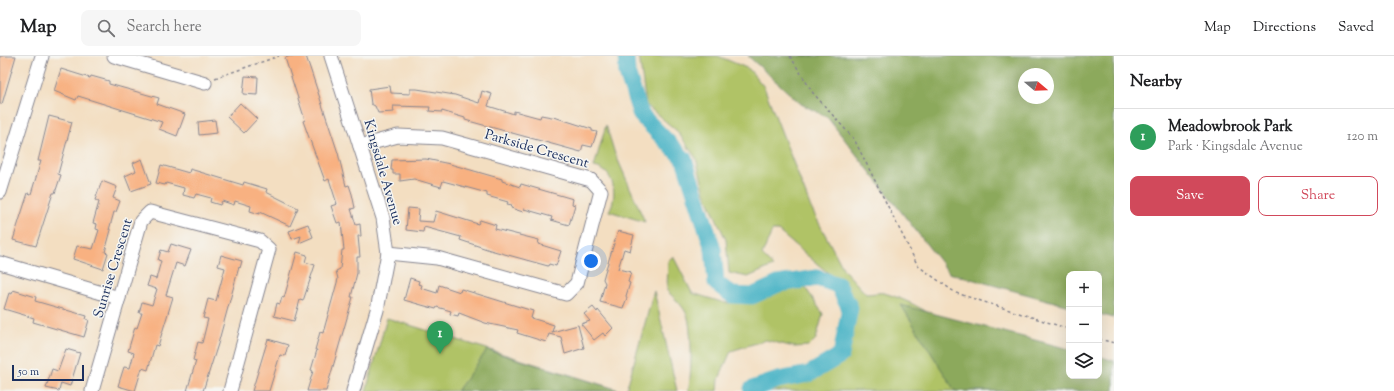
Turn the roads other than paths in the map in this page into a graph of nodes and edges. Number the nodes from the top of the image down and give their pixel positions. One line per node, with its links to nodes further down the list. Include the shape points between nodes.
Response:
1 (42, 56): 6 (street)
2 (114, 56): 4 (street)
3 (331, 56): 5 (street, Kingsdale Avenue)
4 (205, 83)
5 (360, 146): 7 (street, Kingsdale Avenue, via 383,218); 7 (street, Parkside Crescent, via 398,136 442,138 591,180 601,191 577,283 566,294 438,258)
6 (0, 192)
7 (388, 253): 12 (street, Kingsdale Avenue, via 377,310)
8 (0, 263): 9 (street)
9 (119, 298): 10 (street, Sunrise Crescent); 11 (street, Sunrise Crescent, via 141,221 150,212 260,240 269,249)
10 (92, 391)
11 (230, 391)
12 (353, 391)

